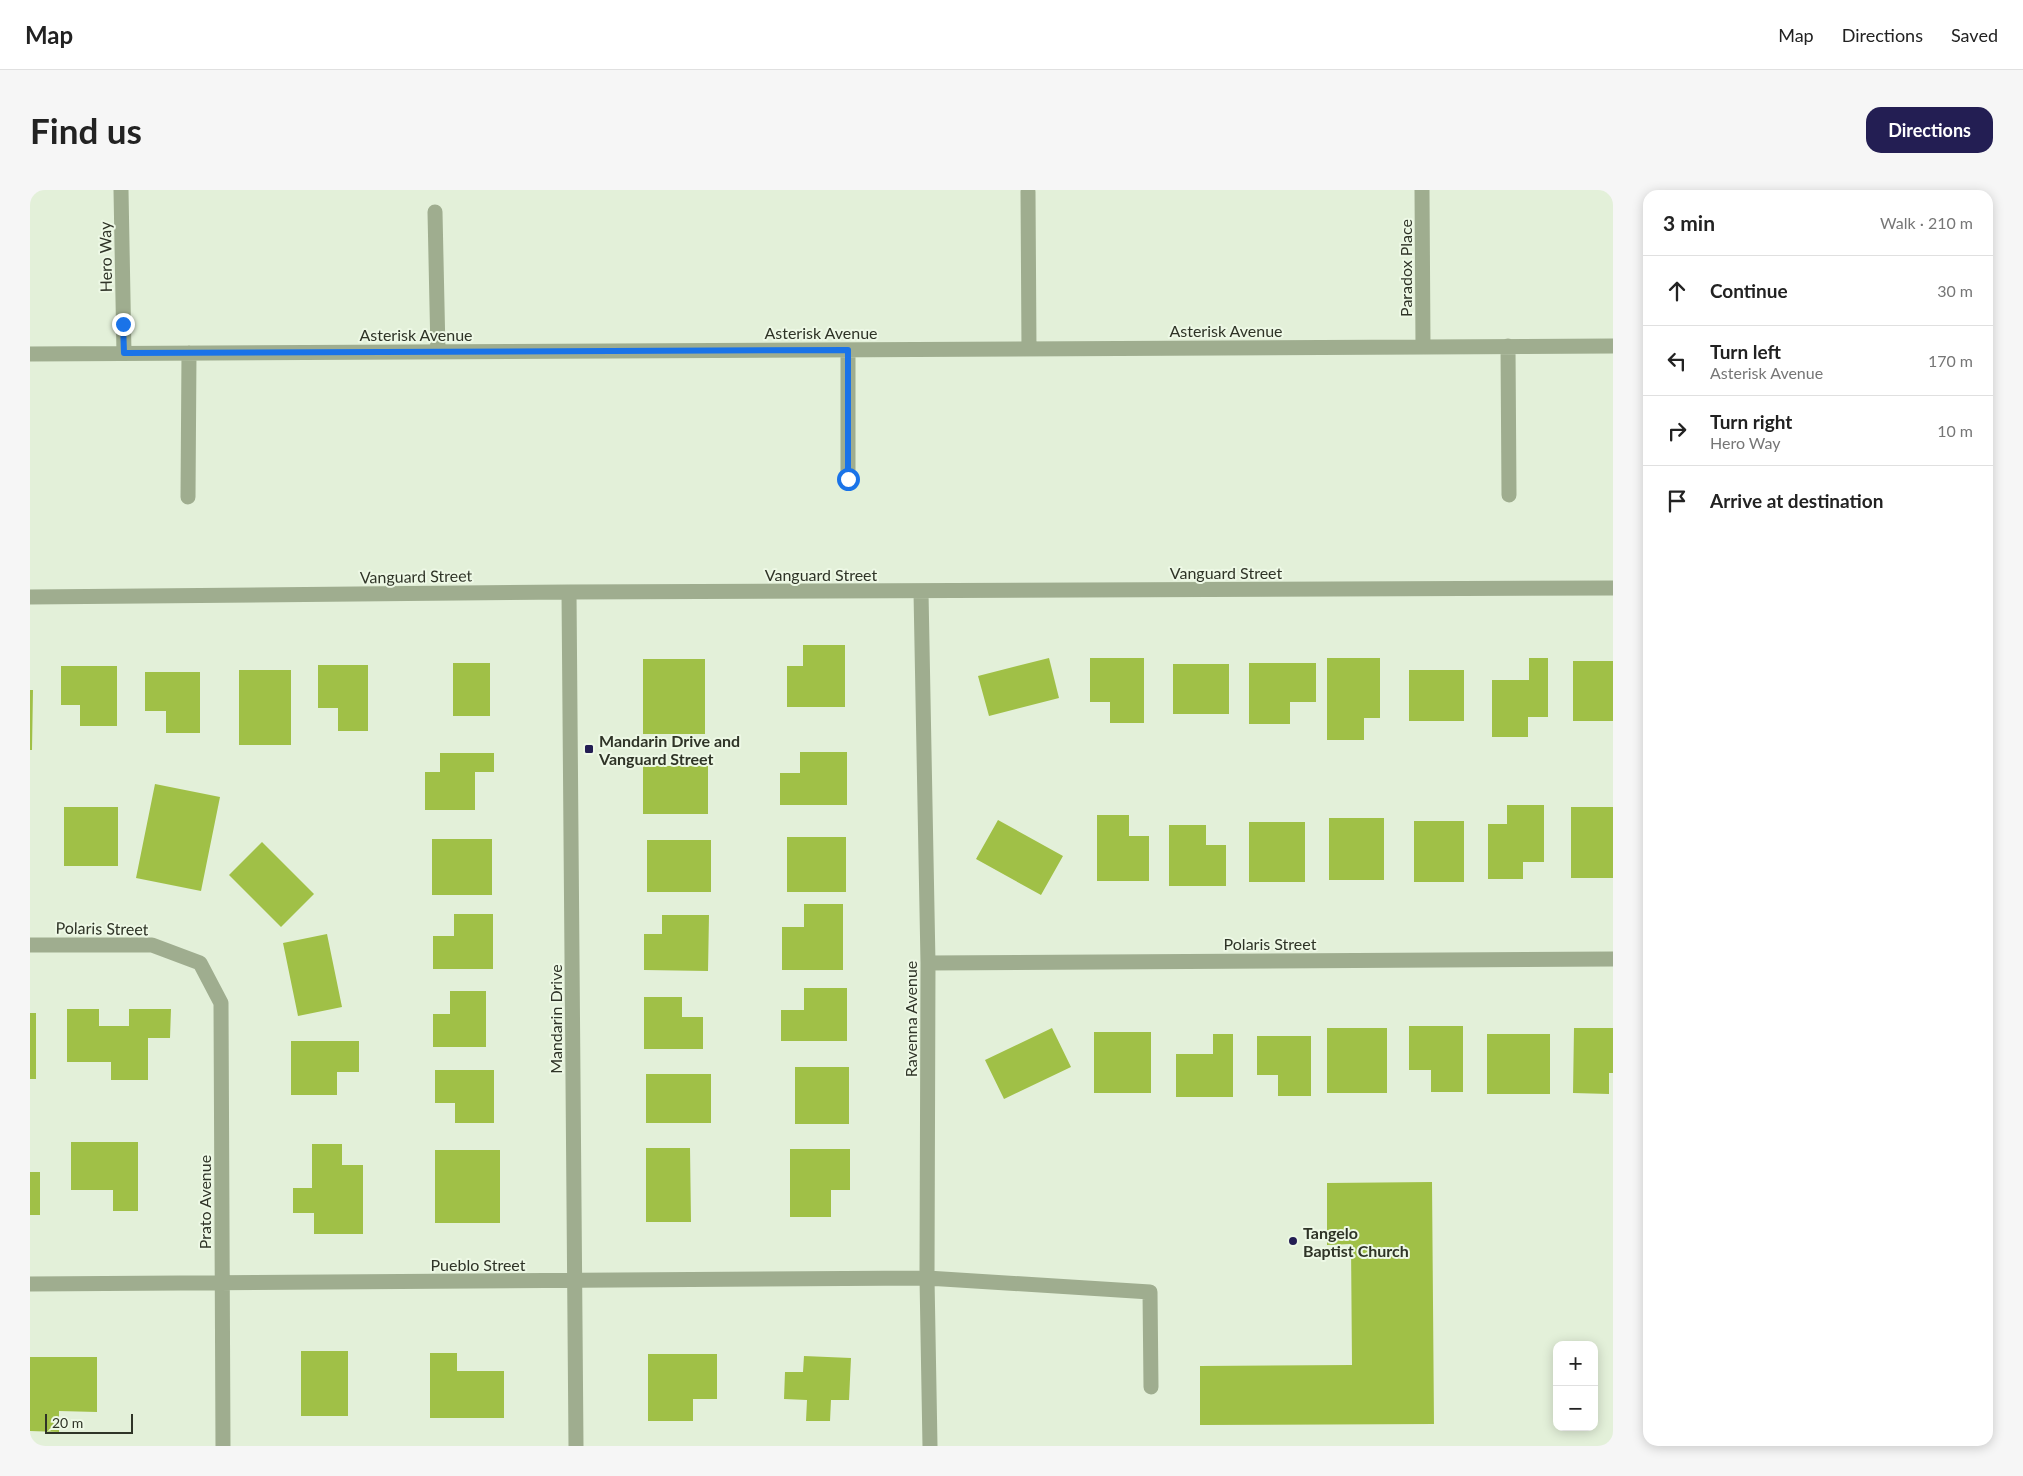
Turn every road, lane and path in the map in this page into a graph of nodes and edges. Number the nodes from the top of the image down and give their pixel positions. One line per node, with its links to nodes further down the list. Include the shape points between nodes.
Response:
1 (121, 190): 11 (street, Hero Way)
2 (1422, 190): 5 (street, Paradox Place)
3 (1028, 192): 8 (street)
4 (436, 212): 10 (street)
5 (1423, 346): 6 (street, Asterisk Avenue); 8 (street, Asterisk Avenue)
6 (1508, 346): 7 (street, Asterisk Avenue); 15 (street)
7 (1613, 346)
8 (1029, 348): 9 (street, Asterisk Avenue)
9 (848, 350): 10 (street, Asterisk Avenue); 14 (street)
10 (438, 352): 12 (street, Asterisk Avenue)
11 (124, 353): 12 (street, Asterisk Avenue); 13 (street, Asterisk Avenue)
12 (189, 353): 16 (street)
13 (30, 354)
14 (848, 479)
15 (1509, 495)
16 (188, 497)
17 (1613, 588): 19 (street, Vanguard Street)
18 (569, 592): 19 (street, Vanguard Street); 20 (street, Vanguard Street); 26 (street, Mandarin Drive)
19 (921, 592): 24 (street, Ravenna Avenue)
20 (30, 597)
21 (30, 945): 23 (street, Polaris Street, via 152,945)
22 (1613, 959): 24 (street, Polaris Street)
23 (200, 963): 27 (street, Prato Avenue, via 222,1003)
24 (928, 963): 25 (street, Ravenna Avenue)
25 (927, 1278): 26 (street, Pueblo Street); 29 (street, Pueblo Street, via 1150,1292); 32 (street, Ravenna Avenue)
26 (575, 1281): 27 (street, Pueblo Street); 31 (street, Mandarin Drive)
27 (222, 1283): 28 (street, Pueblo Street); 30 (street, Prato Avenue)
28 (30, 1284)
29 (1151, 1387)
30 (223, 1446)
31 (576, 1446)
32 (930, 1446)

